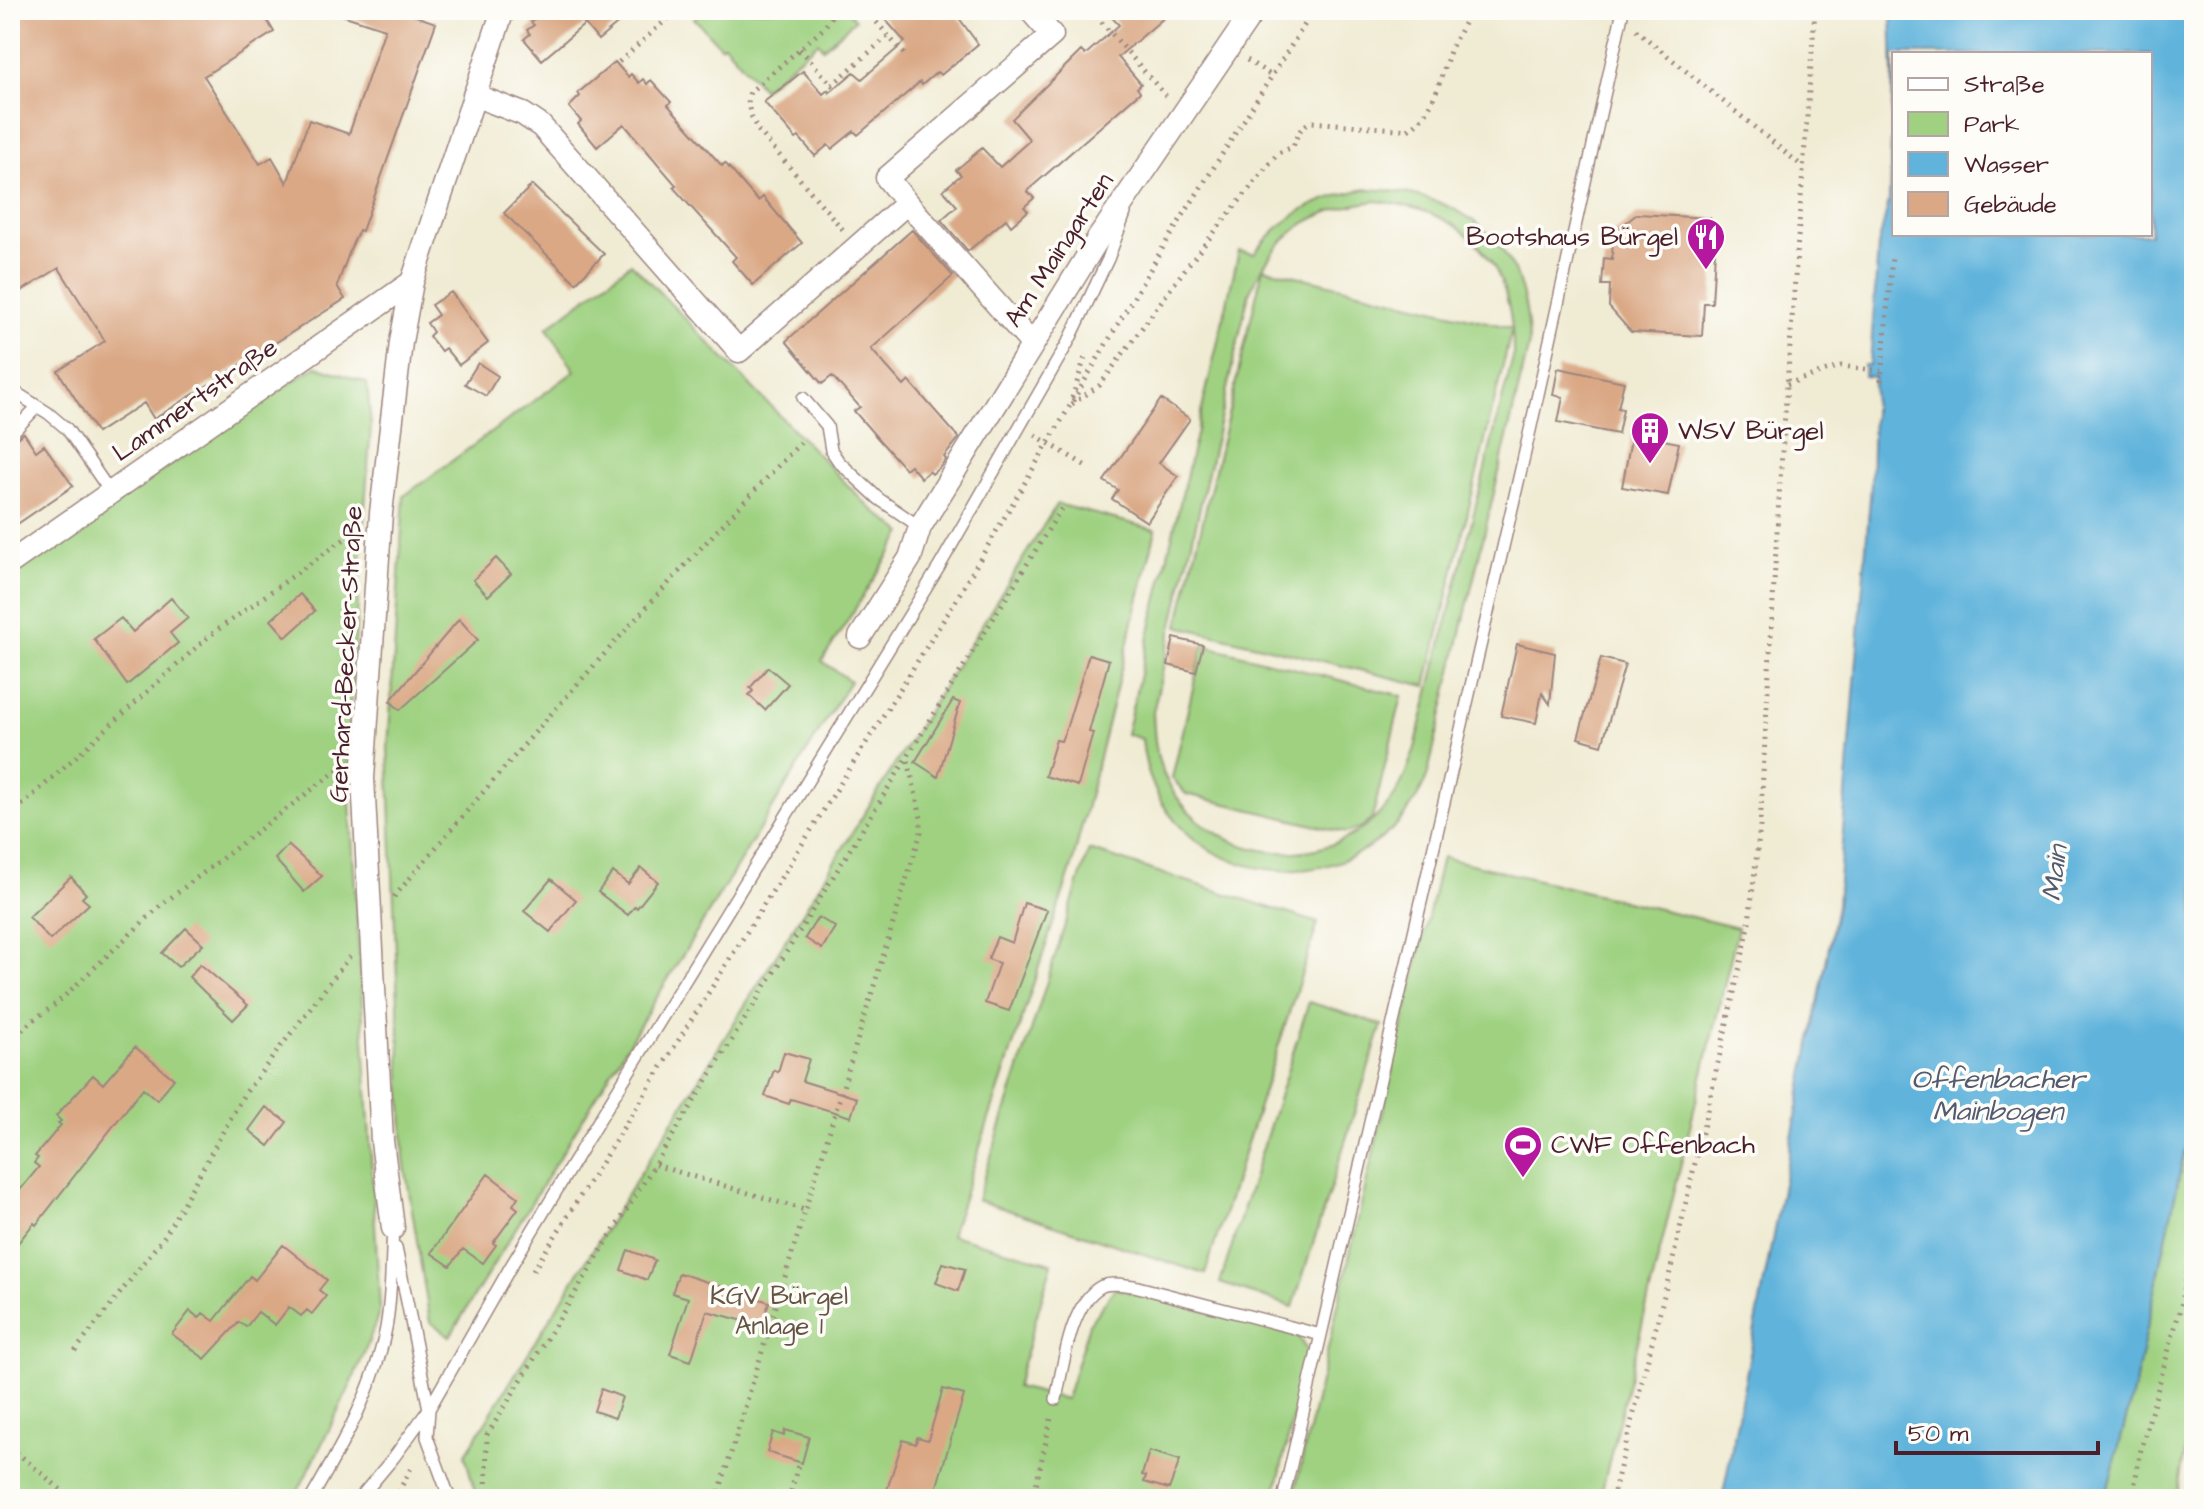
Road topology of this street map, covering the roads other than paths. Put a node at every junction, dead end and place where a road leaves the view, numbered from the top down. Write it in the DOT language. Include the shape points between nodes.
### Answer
graph roads {
  1 [pos="503,10"];
  2 [pos="1030,10"];
  3 [pos="1254,10"];
  4 [pos="1621,13"];
  5 [pos="474,95"];
  6 [pos="1138,178"];
  7 [pos="907,203"];
  8 [pos="412,282"];
  9 [pos="1032,344"];
  10 [pos="10,389"];
  11 [pos="803,398"];
  12 [pos="37,407"];
  13 [pos="10,435"];
  14 [pos="111,493"];
  15 [pos="920,527"];
  16 [pos="10,563"];
  17 [pos="860,637"];
  18 [pos="393,1228"];
  19 [pos="1321,1335"];
  20 [pos="1056,1399"];
  21 [pos="429,1409"];
  22 [pos="311,1499"];
  23 [pos="359,1499"];
  24 [pos="450,1499"];
  25 [pos="1283,1499"];
  1 -- 5 [label="street, Gerhard-Becker-Straße"];
  2 -- 7 [label="street" via="1052,35 887,178"];
  3 -- 6 [label="street, Am Maingarten"];
  4 -- 19 [label="lane"];
  5 -- 7 [label="street" via="541,126 739,351"];
  5 -- 8 [label="street, Gerhard-Becker-Straße"];
  6 -- 9 [label="street, Am Maingarten"];
  6 -- 21 [label="lane" via="1108,259 1053,372"];
  7 -- 9 [label="street"];
  8 -- 14 [label="street, Lammertstraße"];
  8 -- 18 [label="street, Gerhard-Becker-Straße" via="381,513 363,751 382,1141"];
  9 -- 15 [label="street, Am Maingarten"];
  10 -- 12 [label="lane"];
  11 -- 15 [label="lane" via="827,426 839,462"];
  12 -- 13 [label="lane"];
  12 -- 14 [label="lane" via="67,429"];
  14 -- 16 [label="street, Lammertstraße"];
  15 -- 17 [label="street, Am Maingarten" via="910,558"];
  18 -- 21 [label="lane, Gerhard-Becker-Straße"];
  18 -- 22 [label="lane" via="390,1299 376,1364 357,1416"];
  19 -- 20 [label="lane" via="1134,1286 1102,1286 1076,1319"];
  19 -- 25 [label="lane"];
  21 -- 23 [label="lane"];
  21 -- 24 [label="lane" via="427,1437"];
}
